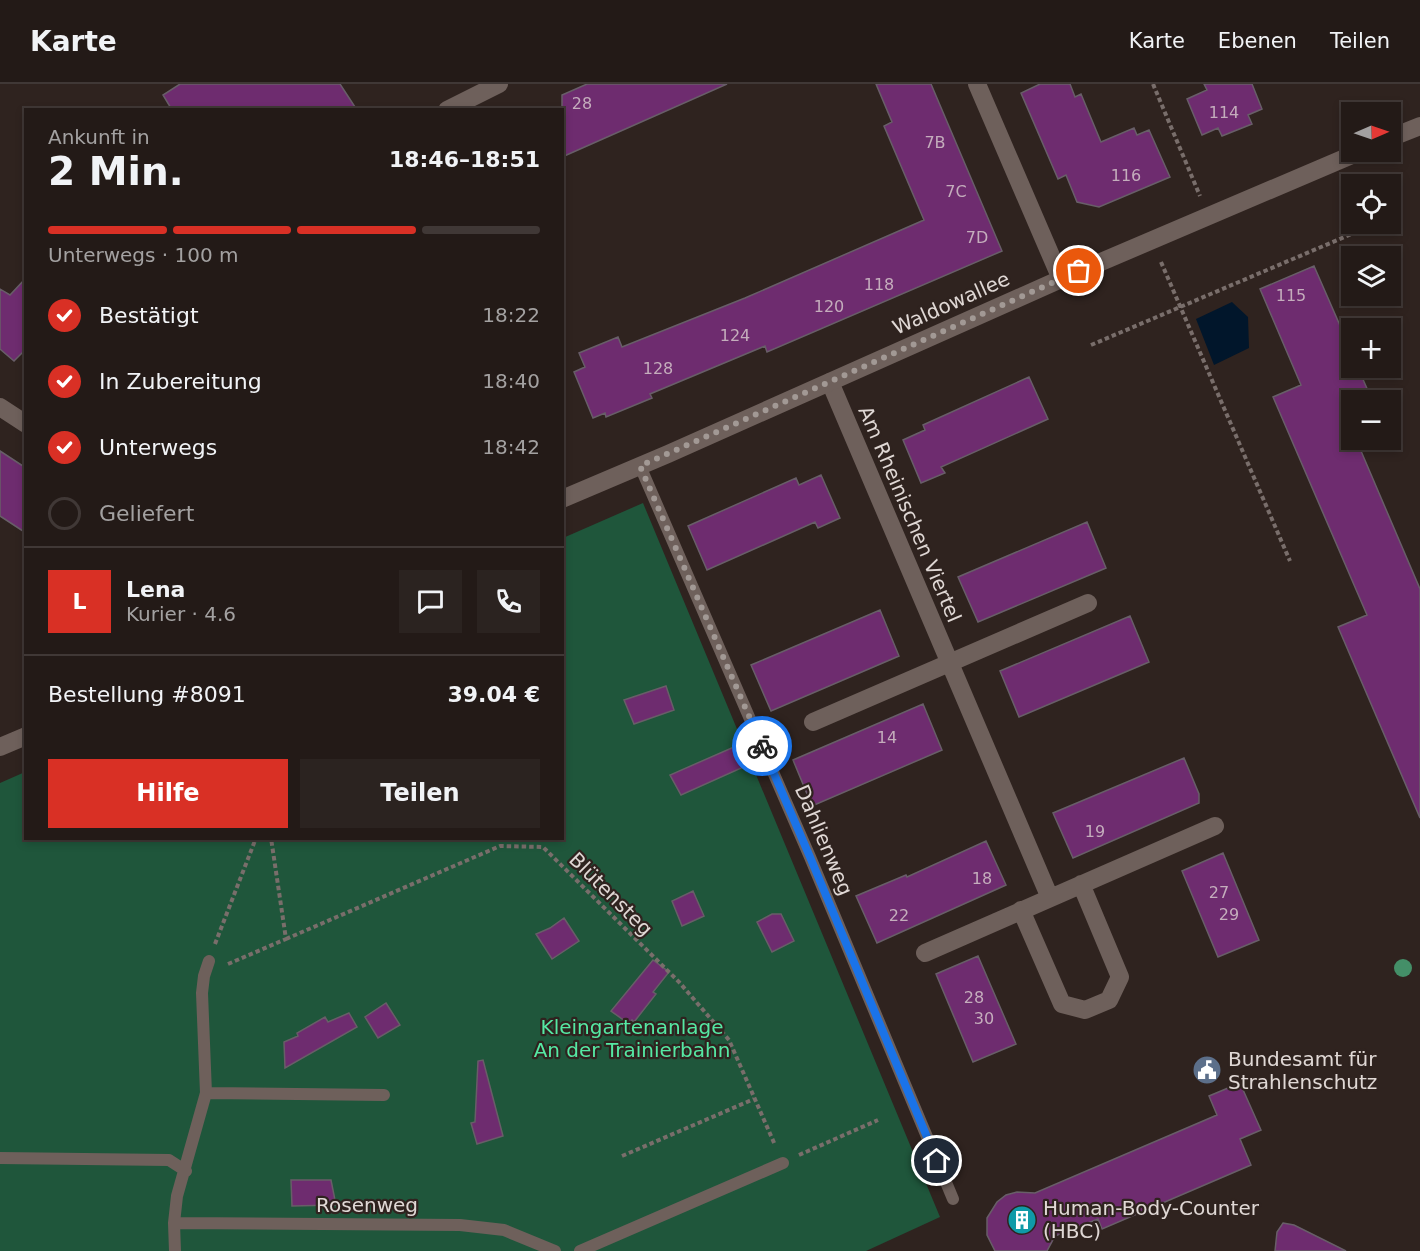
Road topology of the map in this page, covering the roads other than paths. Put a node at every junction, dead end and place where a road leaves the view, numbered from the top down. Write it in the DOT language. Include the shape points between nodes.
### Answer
graph roads {
  1 [pos="499,84"];
  2 [pos="977,84"];
  3 [pos="451,108"];
  4 [pos="1420,126"];
  5 [pos="1401,134"];
  6 [pos="1341,160"];
  7 [pos="1061,279"];
  8 [pos="830,382"];
  9 [pos="0,407"];
  10 [pos="24,423"];
  11 [pos="640,466"];
  12 [pos="564,498"];
  13 [pos="1088,603"];
  14 [pos="949,663"];
  15 [pos="813,722"];
  16 [pos="24,737"];
  17 [pos="0,747"];
  18 [pos="1215,826"];
  19 [pos="1081,884"];
  20 [pos="1050,898"];
  21 [pos="1021,910"];
  22 [pos="925,953"];
  23 [pos="208,961"];
  24 [pos="206,1093"];
  25 [pos="384,1095"];
  26 [pos="0,1158"];
  27 [pos="783,1163"];
  28 [pos="186,1171"];
  29 [pos="953,1198"];
  30 [pos="174,1223"];
  31 [pos="175,1251"];
  32 [pos="555,1251"];
  33 [pos="580,1251"];
  1 -- 3 [label="street"];
  2 -- 7 [label="street"];
  4 -- 5 [label="street"];
  6 -- 7 [label="street, Waldowallee"];
  7 -- 8 [label="street, Waldowallee"];
  8 -- 11 [label="street, Waldowallee"];
  8 -- 14 [label="street, Am Rheinischen Viertel"];
  9 -- 10 [label="street"];
  11 -- 12 [label="street, Waldowallee"];
  11 -- 29 [label="lane, Dahlienweg"];
  13 -- 14 [label="street"];
  14 -- 15 [label="street"];
  14 -- 20 [label="street, Am Rheinischen Viertel"];
  16 -- 17 [label="street"];
  18 -- 19 [label="street"];
  19 -- 20 [label="street"];
  19 -- 21 [label="street" via="1120,977 1109,1000 1093,1007 1085,1010 1062,1004"];
  20 -- 21 [label="street"];
  21 -- 22 [label="street"];
  23 -- 24 [label="lane" via="202,993"];
  24 -- 25 [label="lane"];
  24 -- 28 [label="lane"];
  26 -- 28 [label="lane" via="169,1160"];
  27 -- 33 [label="lane"];
  28 -- 30 [label="lane" via="177,1196"];
  30 -- 31 [label="lane"];
  30 -- 32 [label="lane, Rosenweg" via="460,1225 504,1230"];
}
